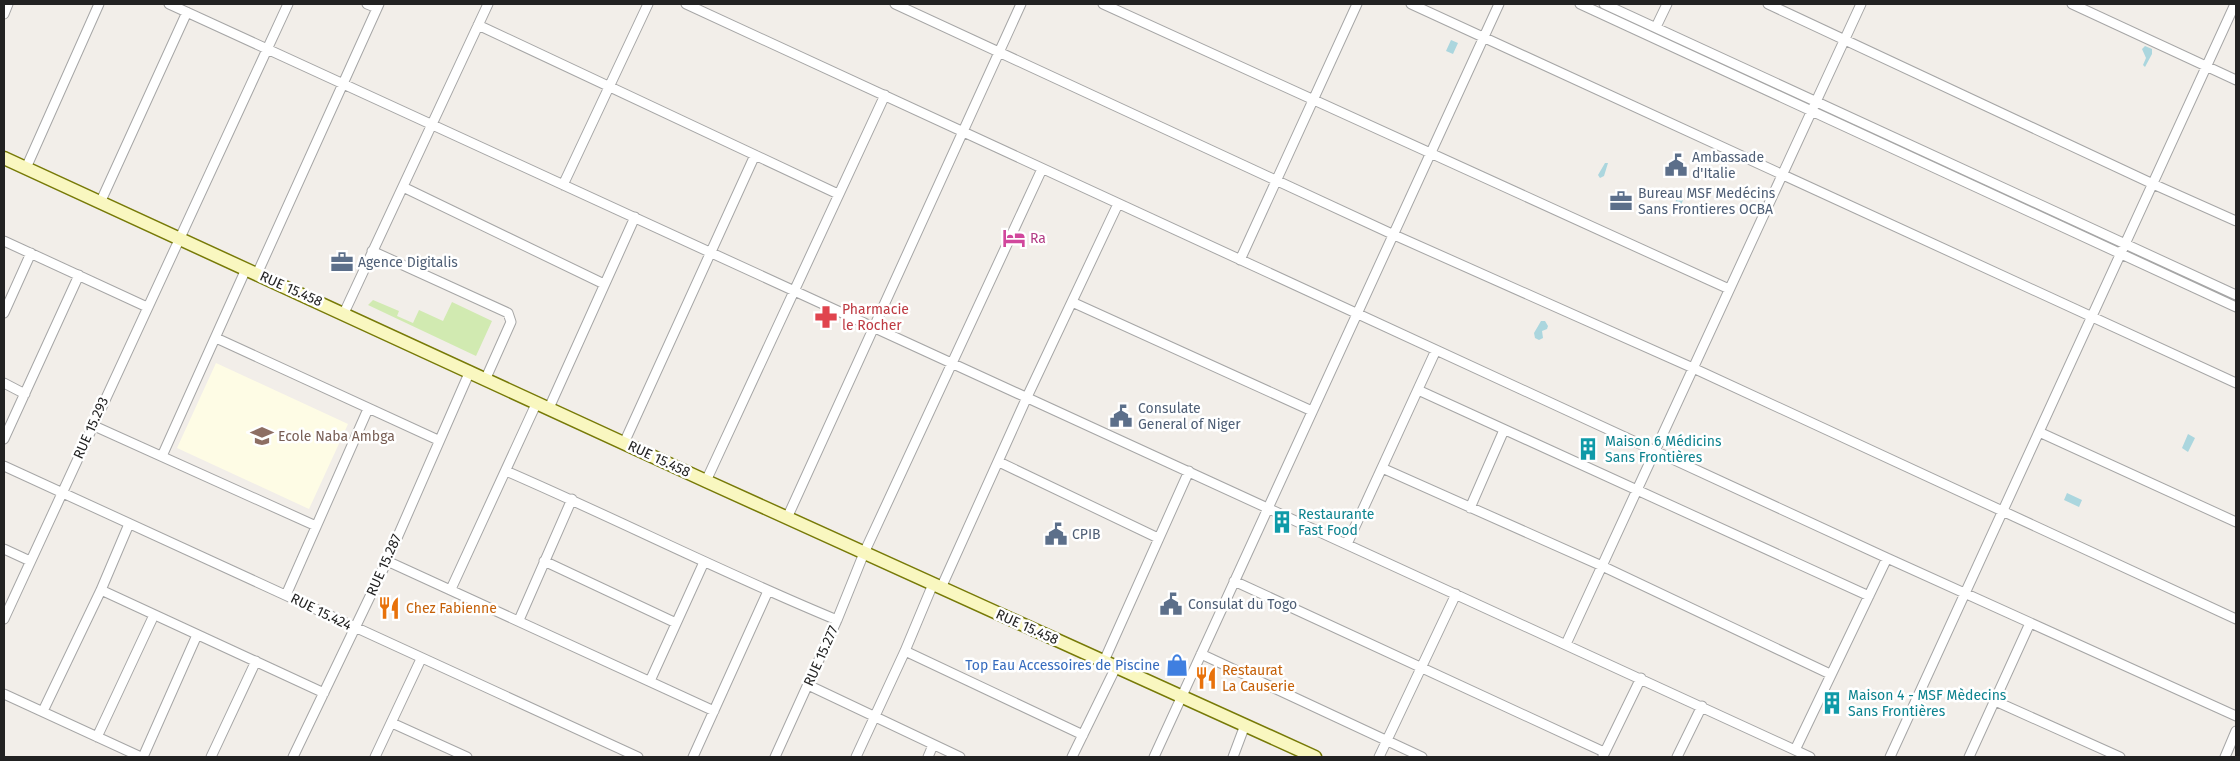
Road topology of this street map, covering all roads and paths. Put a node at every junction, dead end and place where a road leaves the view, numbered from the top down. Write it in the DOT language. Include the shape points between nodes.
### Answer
graph roads {
  1 [pos="99,4"];
  2 [pos="169,4"];
  3 [pos="288,4"];
  4 [pos="367,4"];
  5 [pos="488,4"];
  6 [pos="648,4"];
  7 [pos="686,4"];
  8 [pos="895,4"];
  9 [pos="1021,4"];
  10 [pos="1103,4"];
  11 [pos="1357,4"];
  12 [pos="1411,4"];
  13 [pos="1499,4"];
  14 [pos="1580,4"];
  15 [pos="1604,4"];
  16 [pos="1667,4"];
  17 [pos="1768,4"];
  18 [pos="1860,4"];
  19 [pos="2072,4"];
  20 [pos="2235,4"];
  21 [pos="378,6"];
  22 [pos="187,12"];
  23 [pos="478,25"];
  24 [pos="1656,27"];
  25 [pos="1483,38"];
  26 [pos="1845,38"];
  27 [pos="268,48"];
  28 [pos="1000,52"];
  29 [pos="2206,66"];
  30 [pos="2236,80"];
  31 [pos="344,84"];
  32 [pos="610,88"];
  33 [pos="885,95"];
  34 [pos="1314,100"];
  35 [pos="1816,100"];
  36 [pos="1811,109"];
  37 [pos="431,124"];
  38 [pos="962,132"];
  39 [pos="1431,152"];
  40 [pos="755,155"];
  41 [pos="4,158"];
  42 [pos="26,168"];
  43 [pos="1042,169"];
  44 [pos="1782,174"];
  45 [pos="1277,181"];
  46 [pos="2153,184"];
  47 [pos="563,186"];
  48 [pos="403,187"];
  49 [pos="838,194"];
  50 [pos="100,202"];
  51 [pos="1118,204"];
  52 [pos="635,217"];
  53 [pos="2236,221"];
  54 [pos="1392,234"];
  55 [pos="178,238"];
  56 [pos="4,240"];
  57 [pos="2122,249"];
  58 [pos="372,251"];
  59 [pos="711,252"];
  60 [pos="31,253"];
  61 [pos="1240,260"];
  62 [pos="252,272"];
  63 [pos="79,275"];
  64 [pos="604,284"];
  65 [pos="1729,289"];
  66 [pos="796,291"];
  67 [pos="2236,295"];
  68 [pos="1072,302"];
  69 [pos="147,307"];
  70 [pos="2236,307"];
  71 [pos="1356,312"];
  72 [pos="4,313"];
  73 [pos="344,313"];
  74 [pos="2092,316"];
  75 [pos="873,326"];
  76 [pos="216,338"];
  77 [pos="1436,350"];
  78 [pos="952,363"];
  79 [pos="1692,368"];
  80 [pos="470,371"];
  81 [pos="486,378"];
  82 [pos="4,383"];
  83 [pos="2236,383"];
  84 [pos="1418,390"];
  85 [pos="25,394"];
  86 [pos="1027,397"];
  87 [pos="537,402"];
  88 [pos="549,408"];
  89 [pos="368,409"];
  90 [pos="1312,411"];
  91 [pos="92,425"];
  92 [pos="1504,430"];
  93 [pos="2039,432"];
  94 [pos="4,439"];
  95 [pos="438,440"];
  96 [pos="624,443"];
  97 [pos="1654,451"];
  98 [pos="162,456"];
  99 [pos="999,462"];
  100 [pos="4,466"];
  101 [pos="1382,468"];
  102 [pos="506,471"];
  103 [pos="1189,471"];
  104 [pos="706,481"];
  105 [pos="1637,491"];
  106 [pos="62,493"];
  107 [pos="572,499"];
  108 [pos="1269,508"];
  109 [pos="1470,508"];
  110 [pos="2003,511"];
  111 [pos="787,518"];
  112 [pos="2236,522"];
  113 [pos="129,524"];
  114 [pos="316,526"];
  115 [pos="1158,538"];
  116 [pos="1347,544"];
  117 [pos="4,548"];
  118 [pos="864,553"];
  119 [pos="1887,558"];
  120 [pos="30,561"];
  121 [pos="387,561"];
  122 [pos="544,561"];
  123 [pos="704,562"];
  124 [pos="1602,566"];
  125 [pos="1234,581"];
  126 [pos="937,586"];
  127 [pos="451,589"];
  128 [pos="101,590"];
  129 [pos="768,591"];
  130 [pos="1965,593"];
  131 [pos="1456,594"];
  132 [pos="286,595"];
  133 [pos="1869,596"];
  134 [pos="154,615"];
  135 [pos="4,619"];
  136 [pos="2236,619"];
  137 [pos="520,620"];
  138 [pos="837,620"];
  139 [pos="676,623"];
  140 [pos="2030,623"];
  141 [pos="355,628"];
  142 [pos="197,634"];
  143 [pos="1566,644"];
  144 [pos="905,651"];
  145 [pos="1201,654"];
  146 [pos="421,659"];
  147 [pos="256,661"];
  148 [pos="1104,661"];
  149 [pos="1116,667"];
  150 [pos="1422,670"];
  151 [pos="1830,674"];
  152 [pos="1641,678"];
  153 [pos="650,681"];
  154 [pos="808,685"];
  155 [pos="324,693"];
  156 [pos="4,694"];
  157 [pos="1182,696"];
  158 [pos="1995,701"];
  159 [pos="1702,706"];
  160 [pos="43,711"];
  161 [pos="714,711"];
  162 [pos="2236,716"];
  163 [pos="875,718"];
  164 [pos="392,723"];
  165 [pos="1245,725"];
  166 [pos="2236,731"];
  167 [pos="1083,735"];
  168 [pos="98,737"];
  169 [pos="1388,742"];
  170 [pos="933,745"];
  171 [pos="1795,750"];
  172 [pos="448,753"];
  173 [pos="1603,755"];
  174 [pos="142,757"];
  175 [pos="211,757"];
  176 [pos="293,757"];
  177 [pos="375,757"];
  178 [pos="467,757"];
  179 [pos="638,757"];
  180 [pos="693,757"];
  181 [pos="775,757"];
  182 [pos="856,757"];
  183 [pos="928,757"];
  184 [pos="960,757"];
  185 [pos="1072,757"];
  186 [pos="1154,757"];
  187 [pos="1232,757"];
  188 [pos="1315,757"];
  189 [pos="1379,757"];
  190 [pos="1422,757"];
  191 [pos="1677,757"];
  192 [pos="1810,757"];
  193 [pos="1890,757"];
  194 [pos="1969,757"];
  195 [pos="2120,757"];
  196 [pos="2225,757"];
  1 -- 42 [label="street"];
  2 -- 22 [label="street"];
  3 -- 27 [label="street, RUE 15.293"];
  4 -- 21 [label="street"];
  5 -- 23 [label="street"];
  6 -- 32 [label="street"];
  7 -- 33 [label="street"];
  8 -- 28 [label="street"];
  9 -- 28 [label="street"];
  10 -- 34 [label="street"];
  11 -- 34 [label="street"];
  12 -- 25 [label="street"];
  13 -- 25 [label="street"];
  14 -- 36 [label="street"];
  15 -- 24 [label="street"];
  16 -- 24 [label="street"];
  17 -- 26 [label="street"];
  18 -- 26 [label="street"];
  19 -- 29 [label="street"];
  20 -- 29 [label="street"];
  21 -- 31 [label="street"];
  22 -- 27 [label="street"];
  22 -- 50 [label="street"];
  23 -- 32 [label="street"];
  23 -- 37 [label="street"];
  24 -- 35 [label="street"];
  25 -- 39 [label="street"];
  25 -- 44 [label="street"];
  26 -- 35 [label="street"];
  26 -- 46 [label="street"];
  27 -- 31 [label="street"];
  27 -- 55 [label="street, RUE 15.293"];
  28 -- 38 [label="street"];
  28 -- 45 [label="street"];
  29 -- 30 [label="street"];
  29 -- 46 [label="street"];
  31 -- 37 [label="street"];
  31 -- 62 [label="street"];
  32 -- 40 [label="street"];
  32 -- 47 [label="street"];
  33 -- 38 [label="street"];
  33 -- 49 [label="street"];
  34 -- 39 [label="street"];
  34 -- 45 [label="street"];
  35 -- 36 [label="street"];
  35 -- 57 [label="street"];
  36 -- 44 [label="street"];
  36 -- 57 [label="street"];
  37 -- 47 [label="street"];
  37 -- 48 [label="street"];
  38 -- 43 [label="street"];
  38 -- 75 [label="street"];
  39 -- 54 [label="street"];
  39 -- 65 [label="street"];
  40 -- 49 [label="street"];
  40 -- 59 [label="street"];
  41 -- 42 [label="main road, RUE 15.458"];
  42 -- 50 [label="main road, RUE 15.458"];
  43 -- 51 [label="street"];
  43 -- 78 [label="street, RUE 15.277"];
  44 -- 65 [label="street"];
  44 -- 74 [label="street"];
  45 -- 54 [label="street"];
  45 -- 61 [label="street"];
  46 -- 53 [label="street"];
  46 -- 57 [label="street"];
  47 -- 52 [label="street"];
  48 -- 58 [label="street"];
  48 -- 64 [label="street"];
  49 -- 66 [label="street"];
  50 -- 55 [label="main road, RUE 15.458"];
  51 -- 61 [label="street"];
  51 -- 68 [label="street"];
  52 -- 59 [label="street"];
  52 -- 64 [label="street"];
  54 -- 71 [label="street"];
  54 -- 79 [label="street"];
  55 -- 62 [label="main road, RUE 15.458"];
  55 -- 69 [label="street, RUE 15.293"];
  56 -- 60 [label="street"];
  57 -- 67 [label="street"];
  57 -- 70 [label="street"];
  57 -- 74 [label="street"];
  58 -- 73 [label="street"];
  58 -- 81 [label="street" via="508,313 511,322"];
  59 -- 66 [label="street"];
  59 -- 96 [label="street"];
  60 -- 63 [label="street"];
  60 -- 72 [label="street"];
  61 -- 71 [label="street"];
  62 -- 73 [label="main road, RUE 15.458"];
  62 -- 76 [label="street"];
  63 -- 69 [label="street"];
  63 -- 85 [label="street"];
  64 -- 88 [label="street"];
  65 -- 79 [label="street"];
  66 -- 75 [label="street"];
  66 -- 104 [label="street"];
  68 -- 86 [label="street"];
  68 -- 90 [label="street"];
  69 -- 91 [label="street, RUE 15.293"];
  71 -- 77 [label="street"];
  71 -- 90 [label="street"];
  73 -- 80 [label="main road, RUE 15.458"];
  74 -- 83 [label="street"];
  74 -- 93 [label="street"];
  75 -- 78 [label="street"];
  75 -- 111 [label="street"];
  76 -- 89 [label="street"];
  76 -- 98 [label="street"];
  77 -- 84 [label="street"];
  77 -- 97 [label="street"];
  78 -- 86 [label="street"];
  78 -- 118 [label="street, RUE 15.277"];
  79 -- 97 [label="street"];
  79 -- 110 [label="street"];
  80 -- 81 [label="main road, RUE 15.458"];
  80 -- 95 [label="street, RUE 15.287"];
  81 -- 87 [label="main road, RUE 15.458"];
  82 -- 85 [label="street"];
  84 -- 92 [label="street"];
  84 -- 101 [label="street"];
  85 -- 94 [label="street"];
  86 -- 99 [label="street"];
  86 -- 103 [label="street"];
  87 -- 88 [label="main road, RUE 15.458"];
  87 -- 102 [label="street"];
  88 -- 96 [label="main road, RUE 15.458"];
  89 -- 95 [label="street"];
  89 -- 114 [label="street"];
  90 -- 108 [label="street"];
  91 -- 98 [label="street"];
  91 -- 106 [label="street, RUE 15.293"];
  92 -- 105 [label="street"];
  92 -- 109 [label="street"];
  93 -- 110 [label="street"];
  93 -- 112 [label="street"];
  95 -- 121 [label="street, RUE 15.287"];
  96 -- 104 [label="main road, RUE 15.458"];
  97 -- 105 [label="street"];
  97 -- 119 [label="street"];
  98 -- 114 [label="street"];
  99 -- 115 [label="street"];
  99 -- 126 [label="street"];
  100 -- 106 [label="street, RUE 15.424"];
  101 -- 109 [label="street"];
  101 -- 116 [label="street"];
  102 -- 107 [label="street"];
  102 -- 127 [label="street"];
  103 -- 108 [label="street"];
  103 -- 115 [label="street"];
  104 -- 111 [label="main road, RUE 15.458"];
  105 -- 124 [label="street"];
  105 -- 133 [label="street"];
  106 -- 113 [label="street, RUE 15.424"];
  106 -- 120 [label="street, RUE 15.293"];
  107 -- 122 [label="street"];
  107 -- 123 [label="street"];
  108 -- 116 [label="street"];
  108 -- 125 [label="street"];
  109 -- 124 [label="street"];
  110 -- 130 [label="street"];
  110 -- 136 [label="street"];
  111 -- 118 [label="main road, RUE 15.458"];
  113 -- 128 [label="street"];
  113 -- 132 [label="street, RUE 15.424"];
  114 -- 132 [label="street"];
  115 -- 148 [label="street"];
  116 -- 131 [label="street"];
  117 -- 120 [label="street"];
  118 -- 126 [label="main road, RUE 15.458"];
  118 -- 138 [label="street, RUE 15.277"];
  119 -- 130 [label="street"];
  119 -- 133 [label="street"];
  120 -- 135 [label="street, RUE 15.293"];
  121 -- 127 [label="street"];
  121 -- 141 [label="street, RUE 15.287"];
  122 -- 137 [label="street"];
  122 -- 139 [label="street"];
  123 -- 129 [label="street"];
  123 -- 139 [label="street"];
  124 -- 143 [label="street"];
  124 -- 151 [label="street"];
  125 -- 145 [label="street"];
  125 -- 150 [label="street"];
  126 -- 144 [label="street"];
  126 -- 148 [label="main road, RUE 15.458"];
  127 -- 137 [label="street"];
  128 -- 134 [label="street"];
  128 -- 160 [label="street"];
  129 -- 138 [label="street"];
  129 -- 161 [label="street"];
  130 -- 140 [label="street"];
  130 -- 193 [label="street"];
  131 -- 143 [label="street"];
  131 -- 150 [label="street"];
  132 -- 141 [label="street, RUE 15.424"];
  133 -- 151 [label="street"];
  134 -- 142 [label="street"];
  134 -- 168 [label="street"];
  137 -- 153 [label="street"];
  138 -- 154 [label="street, RUE 15.277"];
  139 -- 153 [label="street"];
  140 -- 158 [label="street"];
  140 -- 162 [label="street"];
  141 -- 146 [label="street, RUE 15.424"];
  141 -- 155 [label="street, RUE 15.287"];
  142 -- 147 [label="street"];
  142 -- 174 [label="street"];
  143 -- 152 [label="street"];
  144 -- 163 [label="street"];
  144 -- 167 [label="street"];
  145 -- 157 [label="street"];
  145 -- 169 [label="street"];
  146 -- 164 [label="street"];
  146 -- 179 [label="street, RUE 15.424"];
  147 -- 155 [label="street"];
  147 -- 175 [label="street"];
  148 -- 149 [label="main road, RUE 15.458"];
  149 -- 157 [label="main road, RUE 15.458"];
  149 -- 167 [label="street"];
  150 -- 169 [label="street"];
  150 -- 173 [label="street"];
  151 -- 171 [label="street"];
  152 -- 159 [label="street"];
  152 -- 173 [label="street"];
  153 -- 161 [label="street"];
  154 -- 163 [label="street"];
  154 -- 181 [label="street, RUE 15.277"];
  155 -- 176 [label="street, RUE 15.287"];
  156 -- 160 [label="street"];
  157 -- 165 [label="main road, RUE 15.458"];
  157 -- 186 [label="street"];
  158 -- 194 [label="street"];
  158 -- 195 [label="street"];
  159 -- 171 [label="street"];
  159 -- 191 [label="street"];
  160 -- 168 [label="street"];
  161 -- 180 [label="street"];
  163 -- 170 [label="street"];
  163 -- 182 [label="street"];
  164 -- 172 [label="street"];
  164 -- 177 [label="street"];
  165 -- 187 [label="street"];
  165 -- 188 [label="main road, RUE 15.458"];
  166 -- 196 [label="street"];
  167 -- 185 [label="street"];
  168 -- 174 [label="street"];
  169 -- 189 [label="street"];
  169 -- 190 [label="street"];
  170 -- 183 [label="street"];
  170 -- 184 [label="street"];
  171 -- 192 [label="street"];
  172 -- 178 [label="street"];
}
